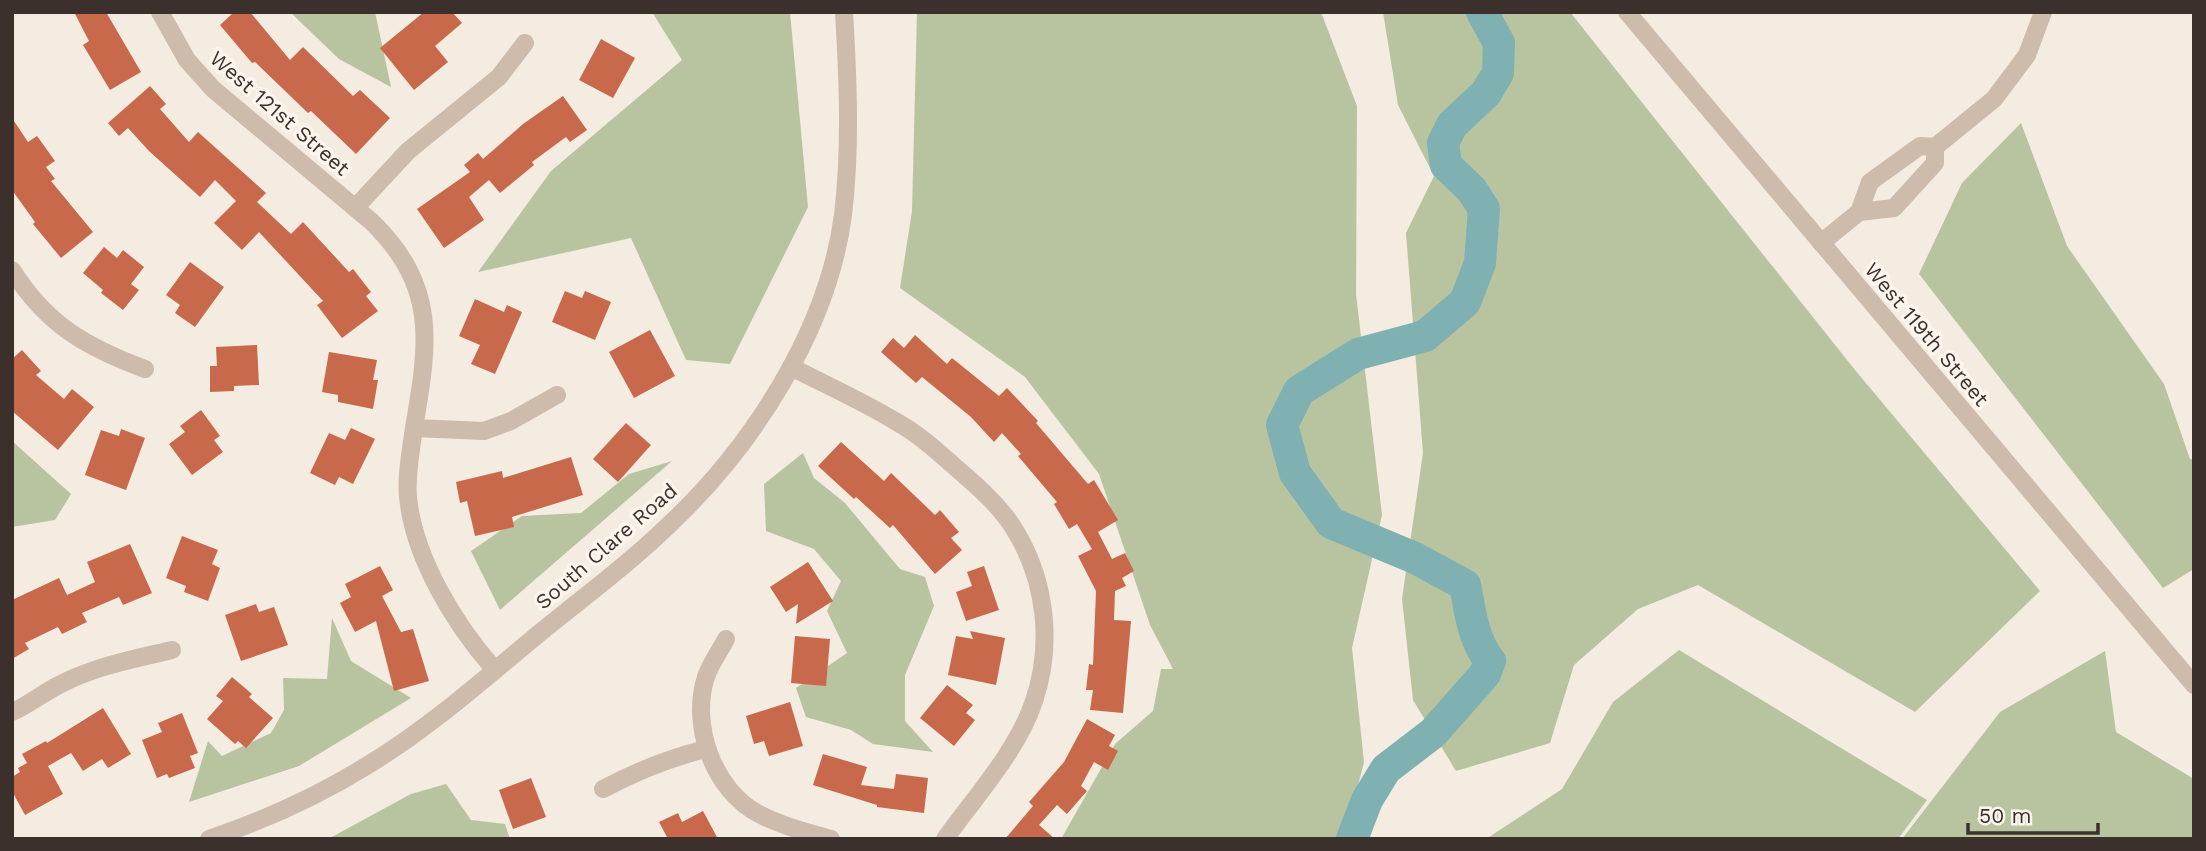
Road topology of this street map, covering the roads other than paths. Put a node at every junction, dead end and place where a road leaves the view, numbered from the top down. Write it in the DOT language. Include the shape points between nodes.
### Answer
graph roads {
  1 [pos="160,12"];
  2 [pos="844,12"];
  3 [pos="1626,12"];
  4 [pos="2043,12"];
  5 [pos="524,43"];
  6 [pos="1935,147"];
  7 [pos="355,208"];
  8 [pos="1859,212"];
  9 [pos="1821,243"];
  10 [pos="12,270"];
  11 [pos="791,367"];
  12 [pos="145,369"];
  13 [pos="557,395"];
  14 [pos="414,428"];
  15 [pos="726,639"];
  16 [pos="172,650"];
  17 [pos="495,670"];
  18 [pos="2194,685"];
  19 [pos="12,712"];
  20 [pos="706,749"];
  21 [pos="603,789"];
  22 [pos="209,839"];
  23 [pos="831,839"];
  24 [pos="945,839"];
  1 -- 7 [label="street, West 121st Street" via="187,60 213,89"];
  2 -- 11 [label="street, South Clare Road" via="849,118 842,217 824,289"];
  3 -- 9 [label="street, West 119th Street"];
  4 -- 6 [label="street" via="2027,55 1994,99"];
  5 -- 7 [label="street, West 121st Street" via="499,77 408,151"];
  6 -- 8 [label="street" via="1920,146 1870,182"];
  6 -- 8 [label="street" via="1935,163 1894,208"];
  7 -- 14 [label="street, West 121st Street" via="387,237 417,286 425,321 426,360"];
  8 -- 9 [label="street"];
  9 -- 18 [label="street, West 119th Street"];
  10 -- 12 [label="street" via="45,313 75,337"];
  11 -- 17 [label="street, South Clare Road" via="701,493 643,548"];
  11 -- 24 [label="street" via="898,422 934,448 995,504 1031,561 1046,632 1034,700 1012,746"];
  13 -- 14 [label="street" via="484,431"];
  14 -- 17 [label="street, West 121st Street" via="408,495 413,527 428,571 477,650"];
  15 -- 20 [label="street" via="706,676 701,700"];
  16 -- 19 [label="street" via="87,672"];
  17 -- 22 [label="street, South Clare Road" via="369,765 251,825"];
  20 -- 21 [label="street" via="673,757"];
  20 -- 23 [label="street" via="718,773 756,813"];
}
